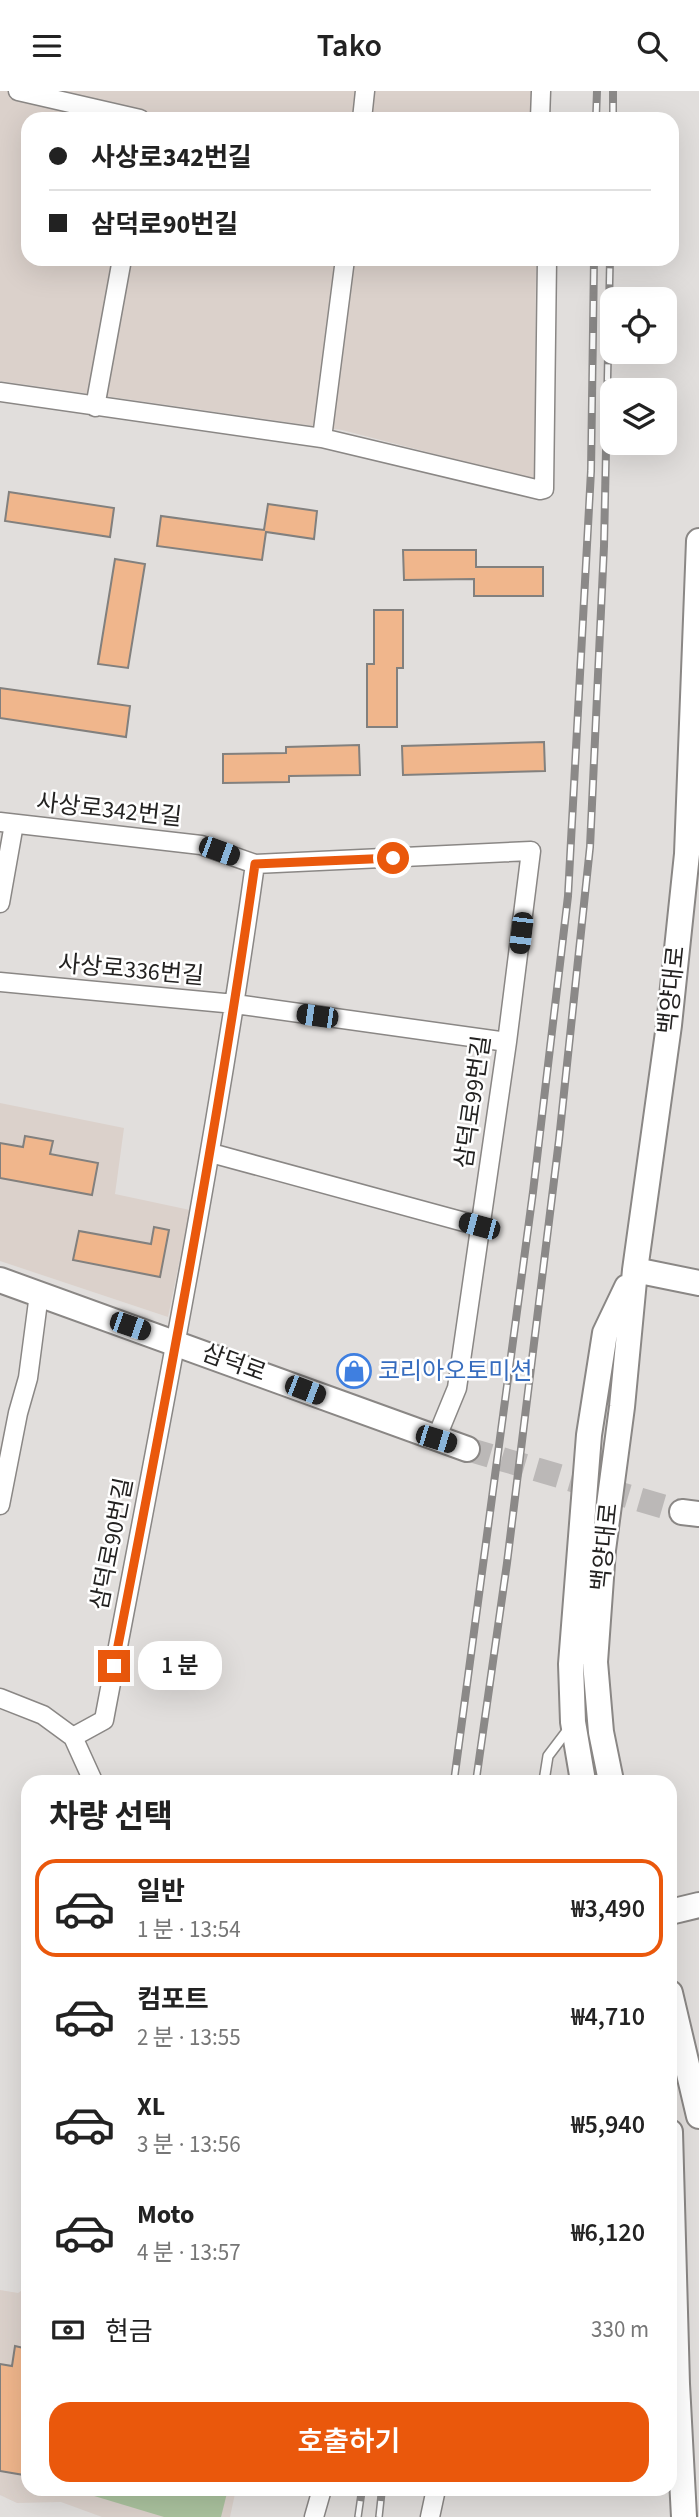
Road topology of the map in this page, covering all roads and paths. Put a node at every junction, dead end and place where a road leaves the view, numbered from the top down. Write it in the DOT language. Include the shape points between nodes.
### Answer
graph roads {
  1 [pos="18,91"];
  2 [pos="365,91"];
  3 [pos="541,91"];
  4 [pos="110,112"];
  5 [pos="363,112"];
  6 [pos="540,112"];
  7 [pos="121,266"];
  8 [pos="344,266"];
  9 [pos="547,266"];
  10 [pos="0,393"];
  11 [pos="94,407"];
  12 [pos="322,438"];
  13 [pos="699,541"];
  14 [pos="697,686"];
  15 [pos="7,823"];
  16 [pos="693,840"];
  17 [pos="531,851"];
  18 [pos="255,864"];
  19 [pos="0,903"];
  20 [pos="0,982"];
  21 [pos="236,1004"];
  22 [pos="507,1042"];
  23 [pos="211,1153"];
  24 [pos="479,1226"];
  25 [pos="635,1270"];
  26 [pos="0,1280"];
  27 [pos="699,1283"];
  28 [pos="39,1294"];
  29 [pos="176,1342"];
  30 [pos="9,1411"];
  31 [pos="436,1439"];
  32 [pos="467,1449"];
  33 [pos="0,1505"];
  34 [pos="0,1698"];
  35 [pos="573,1722"];
  36 [pos="73,1737"];
  37 [pos="90,1775"];
  38 [pos="545,1775"];
  39 [pos="582,1775"];
  40 [pos="610,1775"];
  41 [pos="699,1905"];
  42 [pos="677,1910"];
  43 [pos="677,2023"];
  44 [pos="699,2116"];
  45 [pos="677,2462"];
  46 [pos="321,2496"];
  47 [pos="434,2496"];
  48 [pos="689,2511"];
  49 [pos="314,2517"];
  50 [pos="430,2517"];
  1 -- 4 [label="street"];
  2 -- 5 [label="street"];
  3 -- 6 [label="street"];
  7 -- 11 [label="street"];
  8 -- 12 [label="street"];
  9 -- 12 [label="street" via="544,489"];
  10 -- 11 [label="street"];
  11 -- 12 [label="street"];
  13 -- 14 [label="main road, 백양대로"];
  14 -- 16 [label="main road, 백양대로"];
  15 -- 18 [label="street, 사상로342번길" via="201,845"];
  15 -- 19 [label="street, 사상로342번길"];
  16 -- 25 [label="main road, 백양대로"];
  17 -- 18 [label="street, 사상로342번길"];
  17 -- 22 [label="street, 삼덕로99번길"];
  18 -- 21 [label="street"];
  20 -- 21 [label="street, 사상로336번길"];
  21 -- 22 [label="street, 사상로336번길"];
  21 -- 23 [label="street"];
  22 -- 24 [label="street, 삼덕로99번길"];
  23 -- 24 [label="street"];
  23 -- 29 [label="street"];
  24 -- 31 [label="street, 삼덕로99번길" via="457,1388"];
  25 -- 27 [label="main road"];
  25 -- 35 [label="main road, 백양대로" via="605,1333 589,1435 571,1664"];
  25 -- 40 [label="main road, 백양대로" via="603,1550 596,1662 601,1732"];
  26 -- 28 [label="main road, 삼덕로"];
  28 -- 29 [label="main road, 삼덕로"];
  28 -- 30 [label="street" via="28,1378"];
  29 -- 31 [label="main road, 삼덕로"];
  29 -- 36 [label="street, 삼덕로90번길" via="104,1720"];
  30 -- 33 [label="street"];
  31 -- 32 [label="main road, 삼덕로"];
  34 -- 36 [label="street" via="43,1715"];
  35 -- 38 [label="lane" via="548,1756"];
  35 -- 39 [label="main road, 백양대로"];
  36 -- 37 [label="street"];
  41 -- 42 [label="main road"];
  43 -- 44 [label="main road"];
  45 -- 48 [label="main road"];
  46 -- 49 [label="street"];
  47 -- 50 [label="street"];
}
